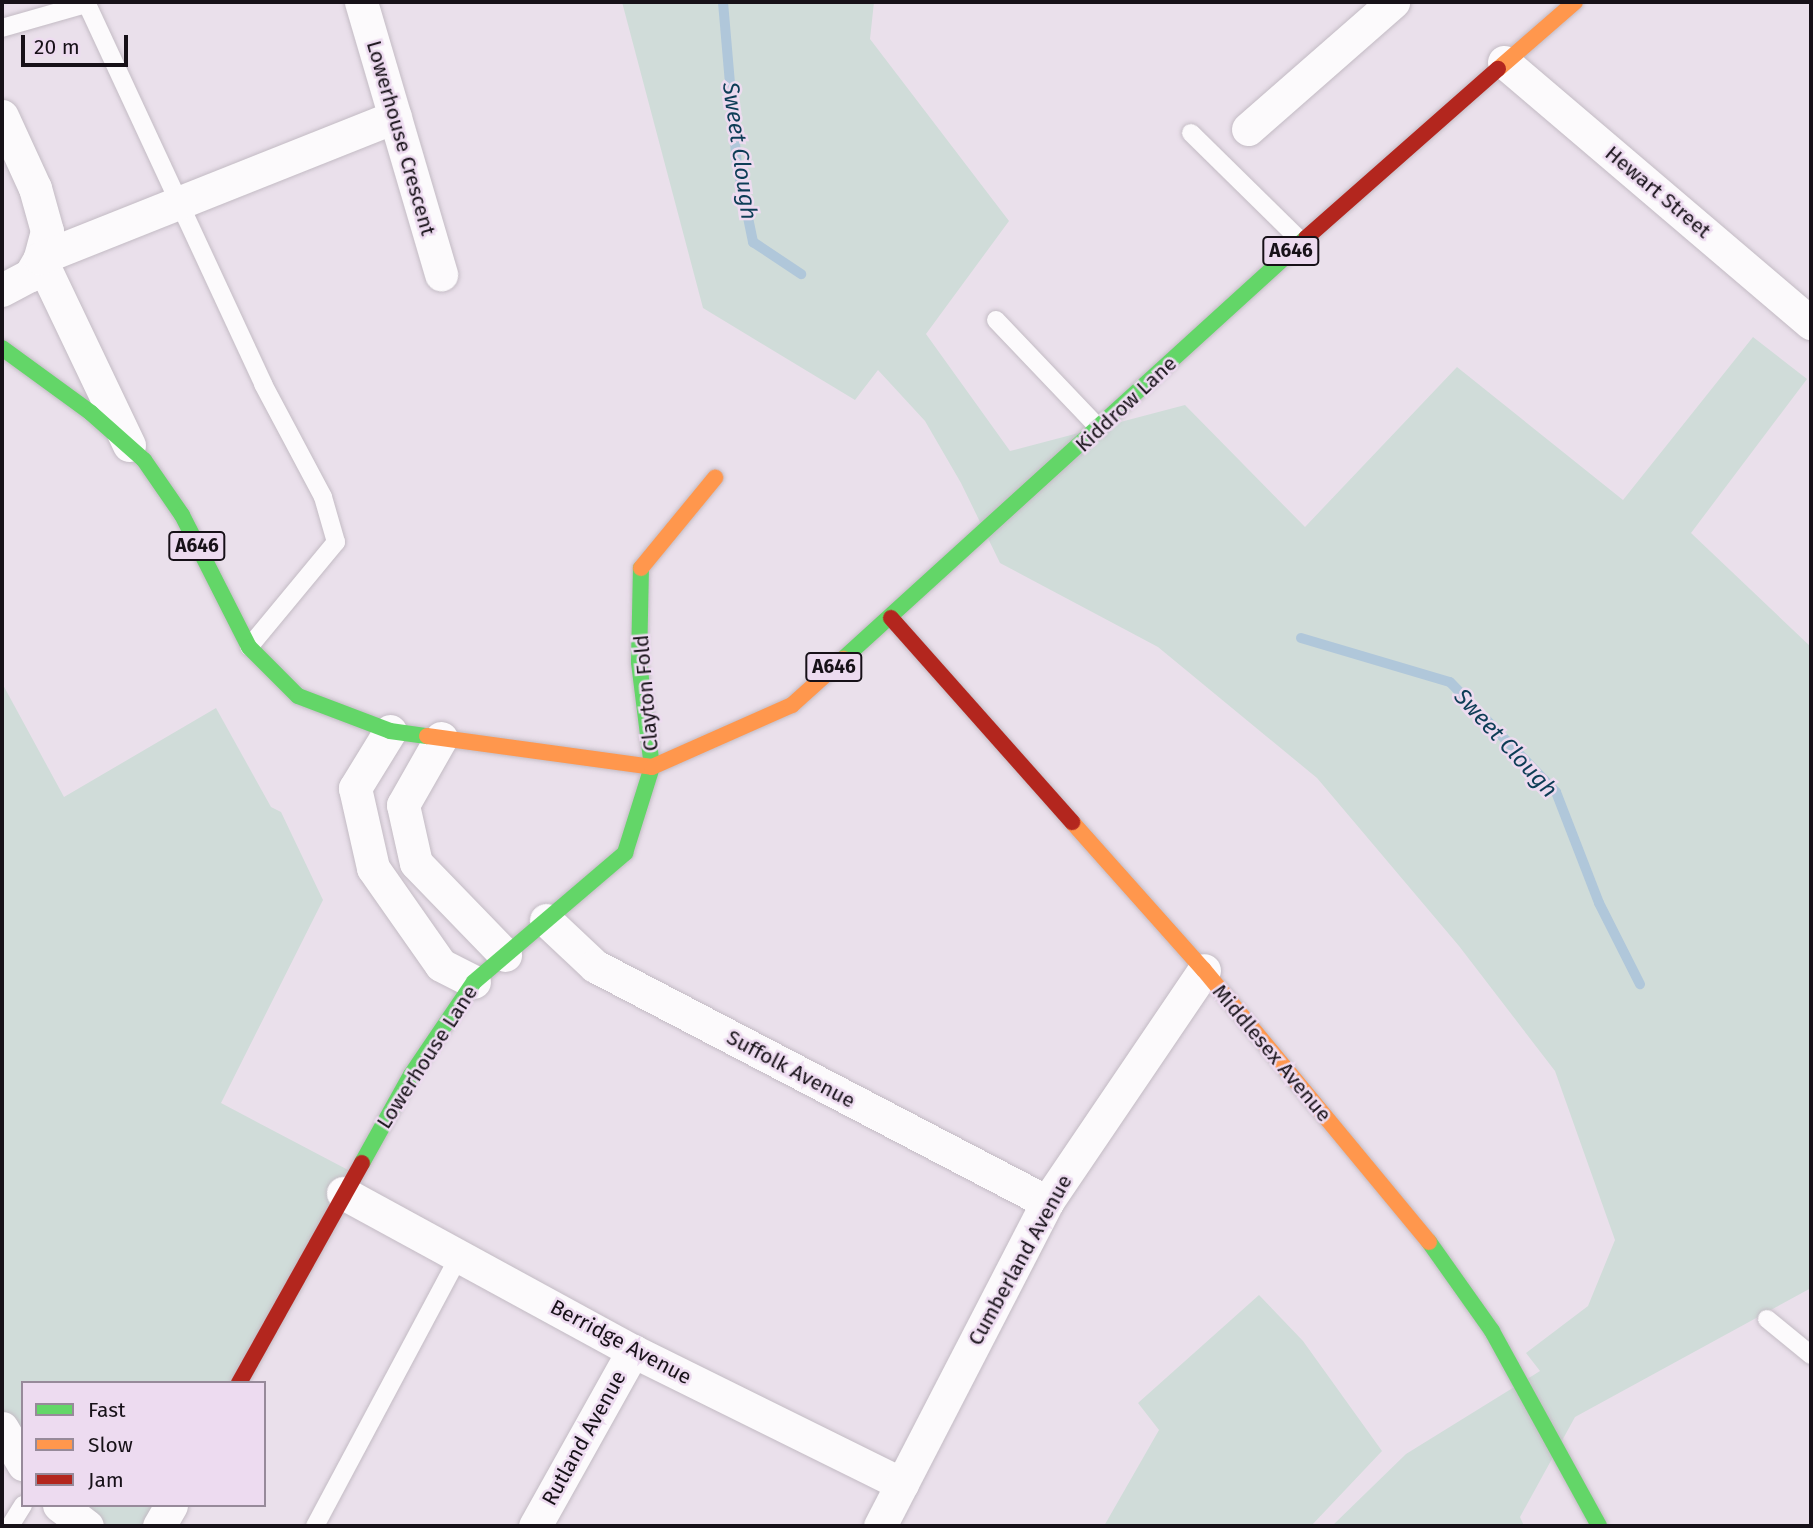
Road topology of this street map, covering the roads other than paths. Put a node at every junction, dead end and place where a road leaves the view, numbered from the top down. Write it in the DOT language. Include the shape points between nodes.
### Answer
graph roads {
  1 [pos="361,2"];
  2 [pos="1393,2"];
  3 [pos="1575,2"];
  4 [pos="86,3"];
  5 [pos="2,28"];
  6 [pos="1504,62"];
  7 [pos="2,116"];
  8 [pos="395,117"];
  9 [pos="1248,130"];
  10 [pos="1191,133"];
  11 [pos="179,203"];
  12 [pos="1302,242"];
  13 [pos="40,258"];
  14 [pos="441,274"];
  15 [pos="2,290"];
  16 [pos="1810,319"];
  17 [pos="996,320"];
  18 [pos="2,348"];
  19 [pos="1099,428"];
  20 [pos="131,449"];
  21 [pos="715,478"];
  22 [pos="891,618"];
  23 [pos="249,647"];
  24 [pos="390,731"];
  25 [pos="441,738"];
  26 [pos="652,768"];
  27 [pos="546,920"];
  28 [pos="505,955"];
  29 [pos="1204,970"];
  30 [pos="474,982"];
  31 [pos="343,1193"];
  32 [pos="1047,1202"];
  33 [pos="459,1256"];
  34 [pos="1767,1319"];
  35 [pos="633,1351"];
  36 [pos="1811,1355"];
  37 [pos="240,1381"];
  38 [pos="2,1428"];
  39 [pos="21,1461"];
  40 [pos="902,1484"];
  41 [pos="22,1507"];
  42 [pos="62,1507"];
  43 [pos="170,1507"];
  44 [pos="10,1526"];
  45 [pos="87,1526"];
  46 [pos="159,1526"];
  47 [pos="315,1526"];
  48 [pos="535,1526"];
  49 [pos="880,1526"];
  50 [pos="1599,1526"];
  1 -- 8 [label="street, Lowerhouse Crescent"];
  2 -- 9 [label="street"];
  3 -- 6 [label="street, Kiddrow Lane / A646"];
  4 -- 5 [label="lane"];
  4 -- 11 [label="lane"];
  6 -- 12 [label="street, Kiddrow Lane / A646"];
  6 -- 16 [label="street, Hewart Street"];
  7 -- 13 [label="street" via="35,188 47,232"];
  8 -- 11 [label="street"];
  8 -- 14 [label="street, Lowerhouse Crescent"];
  10 -- 12 [label="lane"];
  11 -- 13 [label="street"];
  11 -- 23 [label="lane" via="263,384 323,497 337,542"];
  12 -- 19 [label="street, Kiddrow Lane / A646"];
  13 -- 15 [label="street" via="30,275"];
  13 -- 20 [label="street"];
  17 -- 19 [label="lane"];
  18 -- 20 [label="street, A646" via="91,413"];
  19 -- 22 [label="street, Kiddrow Lane / A646"];
  20 -- 23 [label="street, A646" via="144,460 182,515"];
  21 -- 26 [label="street, Clayton Fold" via="641,568 639,662"];
  22 -- 26 [label="street, Kiddrow Lane / A646" via="792,705"];
  22 -- 29 [label="street, Middlesex Avenue"];
  23 -- 24 [label="street, A646" via="298,696"];
  24 -- 25 [label="street, A646"];
  24 -- 30 [label="street" via="355,788 373,868 441,965"];
  25 -- 26 [label="street, A646"];
  25 -- 28 [label="street" via="403,805 416,863"];
  26 -- 27 [label="street, Lowerhouse Lane" via="625,853"];
  27 -- 28 [label="street, Lowerhouse Lane"];
  27 -- 32 [label="street, Suffolk Avenue" via="594,966"];
  28 -- 30 [label="street, Lowerhouse Lane"];
  29 -- 32 [label="street, Cumberland Avenue"];
  29 -- 50 [label="street, Middlesex Avenue" via="1448,1266 1492,1331"];
  30 -- 31 [label="street, Lowerhouse Lane" via="411,1075"];
  31 -- 33 [label="street, Berridge Avenue"];
  31 -- 37 [label="street, Lowerhouse Lane"];
  32 -- 40 [label="street, Cumberland Avenue"];
  33 -- 35 [label="street, Berridge Avenue"];
  33 -- 47 [label="lane"];
  34 -- 36 [label="lane"];
  35 -- 40 [label="street, Berridge Avenue"];
  35 -- 48 [label="street, Rutland Avenue"];
  38 -- 39 [label="street"];
  40 -- 49 [label="street, Cumberland Avenue"];
  41 -- 44 [label="lane"];
  42 -- 45 [label="street"];
  43 -- 46 [label="street"];
}
